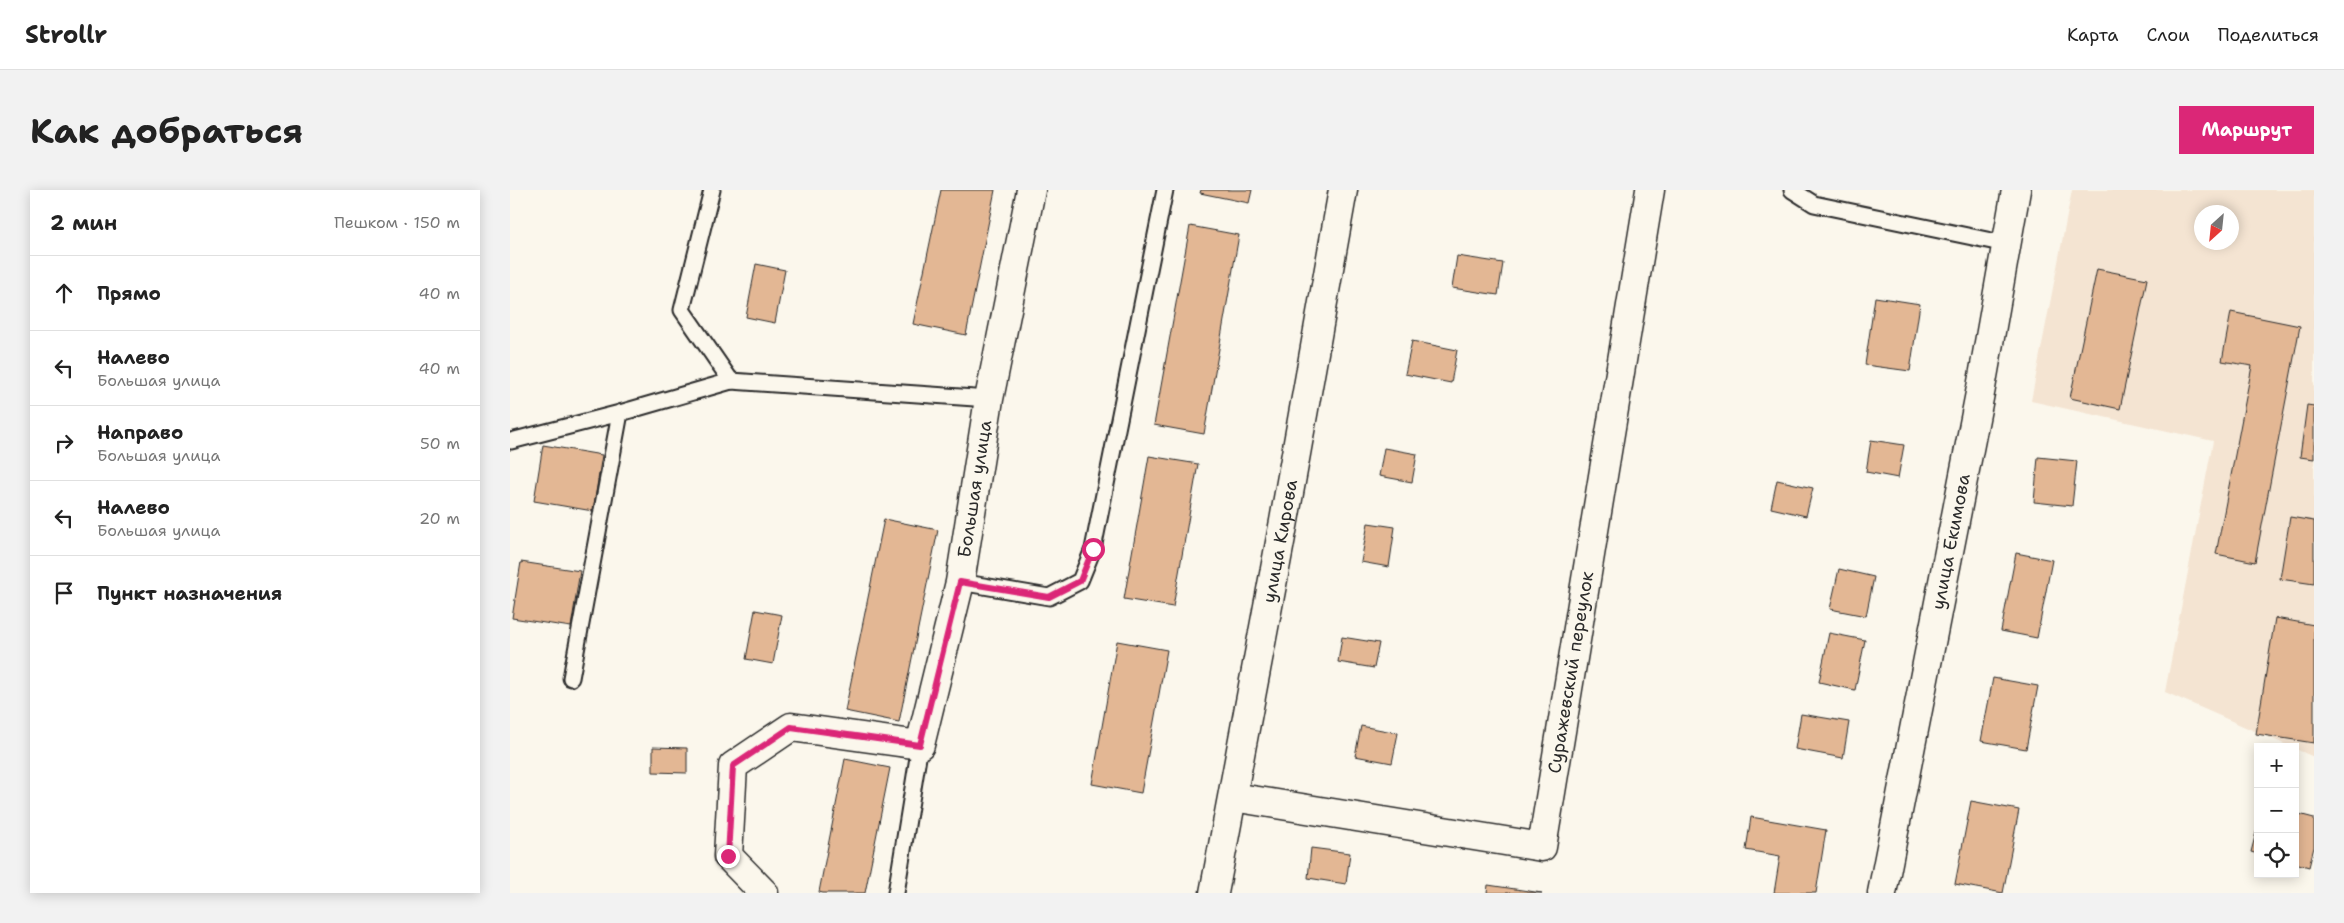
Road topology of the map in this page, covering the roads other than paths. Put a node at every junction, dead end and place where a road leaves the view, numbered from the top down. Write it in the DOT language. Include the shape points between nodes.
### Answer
graph roads {
  1 [pos="712,190"];
  2 [pos="1031,190"];
  3 [pos="1165,190"];
  4 [pos="1343,190"];
  5 [pos="1650,190"];
  6 [pos="1792,190"];
  7 [pos="2016,190"];
  8 [pos="2006,244"];
  9 [pos="731,381"];
  10 [pos="989,399"];
  11 [pos="620,413"];
  12 [pos="511,441"];
  13 [pos="960,582"];
  14 [pos="571,678"];
  15 [pos="920,745"];
  16 [pos="1233,797"];
  17 [pos="764,893"];
  18 [pos="896,893"];
  19 [pos="1214,893"];
  20 [pos="1882,893"];
  1 -- 9 [label="lane" via="682,310"];
  2 -- 10 [label="street, Большая улица"];
  3 -- 13 [label="lane" via="1093,549 1080,581 1049,597"];
  4 -- 16 [label="street, улица Кирова"];
  5 -- 16 [label="street, Суражевский переулок" via="1542,846"];
  6 -- 8 [label="lane" via="1814,204"];
  7 -- 8 [label="street, улица Екимова"];
  8 -- 20 [label="street, улица Екимова"];
  9 -- 10 [label="lane"];
  9 -- 11 [label="lane"];
  10 -- 13 [label="street, Большая улица"];
  11 -- 12 [label="lane"];
  11 -- 14 [label="lane"];
  13 -- 15 [label="street, Большая улица"];
  15 -- 17 [label="street" via="791,727 733,766 728,856"];
  15 -- 18 [label="lane"];
  16 -- 19 [label="street, улица Кирова"];
}
